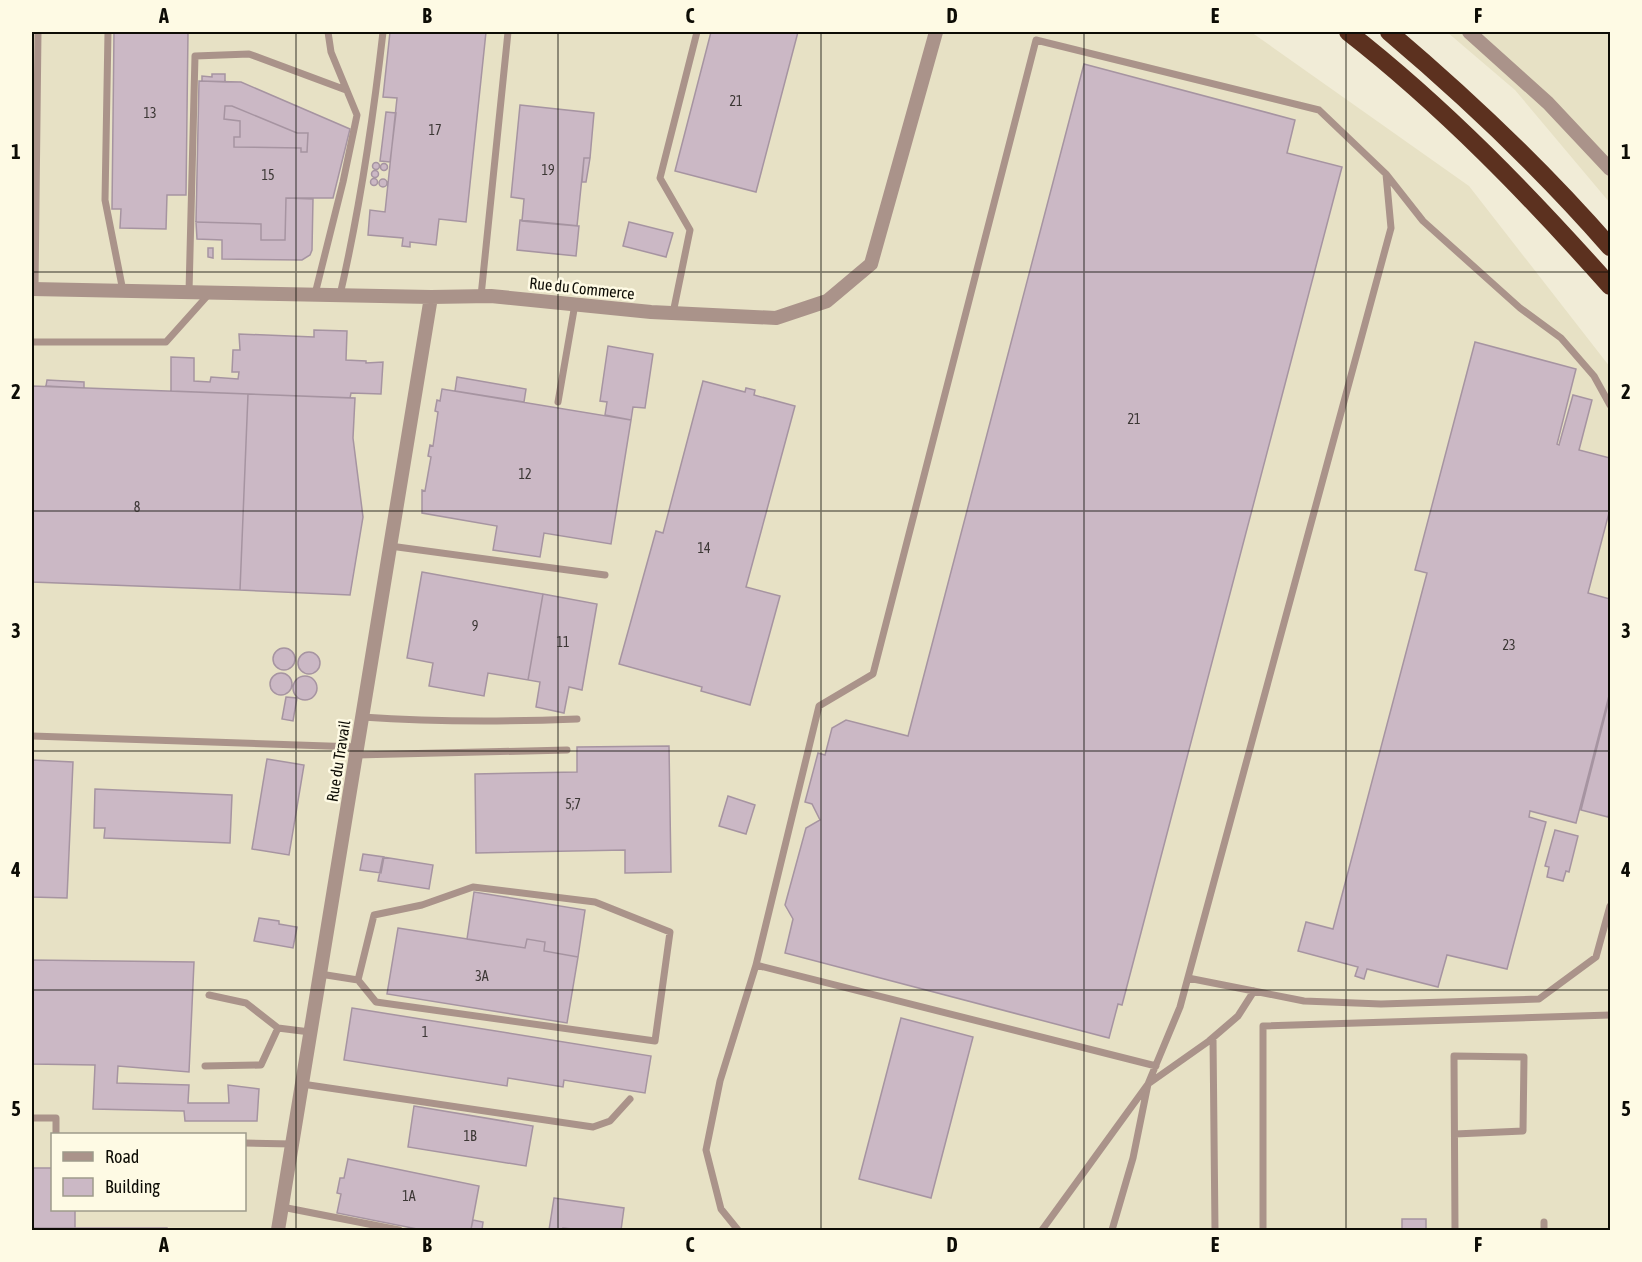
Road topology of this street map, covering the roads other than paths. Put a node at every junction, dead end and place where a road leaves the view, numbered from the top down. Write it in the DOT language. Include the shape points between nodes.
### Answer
graph roads {
  1 [pos="38,32"];
  2 [pos="108,32"];
  3 [pos="328,32"];
  4 [pos="383,32"];
  5 [pos="508,32"];
  6 [pos="698,32"];
  7 [pos="936,32"];
  8 [pos="1348,32"];
  9 [pos="1389,32"];
  10 [pos="1469,32"];
  11 [pos="346,90"];
  12 [pos="1611,169"];
  13 [pos="1386,174"];
  14 [pos="1611,247"];
  15 [pos="1611,286"];
  16 [pos="33,289"];
  17 [pos="123,291"];
  18 [pos="189,292"];
  19 [pos="210,292"];
  20 [pos="315,294"];
  21 [pos="340,295"];
  22 [pos="480,296"];
  23 [pos="431,297"];
  24 [pos="575,304"];
  25 [pos="673,313"];
  26 [pos="32,342"];
  27 [pos="558,402"];
  28 [pos="1611,405"];
  29 [pos="390,546"];
  30 [pos="605,575"];
  31 [pos="362,717"];
  32 [pos="578,719"];
  33 [pos="32,736"];
  34 [pos="567,750"];
  35 [pos="356,751"];
  36 [pos="1611,906"];
  37 [pos="756,965"];
  38 [pos="320,974"];
  39 [pos="1188,978"];
  40 [pos="358,980"];
  41 [pos="1254,991"];
  42 [pos="209,995"];
  43 [pos="1611,1015"];
  44 [pos="278,1028"];
  45 [pos="310,1032"];
  46 [pos="1213,1038"];
  47 [pos="205,1065"];
  48 [pos="1155,1065"];
  49 [pos="302,1084"];
  50 [pos="1148,1084"];
  51 [pos="630,1099"];
  52 [pos="32,1118"];
  53 [pos="56,1133"];
  54 [pos="1455,1134"];
  55 [pos="246,1143"];
  56 [pos="292,1144"];
  57 [pos="282,1207"];
  58 [pos="1544,1222"];
  59 [pos="278,1230"];
  60 [pos="399,1230"];
  61 [pos="738,1230"];
  62 [pos="1042,1230"];
  63 [pos="1112,1230"];
  64 [pos="1215,1230"];
  65 [pos="1263,1230"];
  66 [pos="1455,1230"];
  67 [pos="1544,1230"];
  1 -- 16 [label="lane"];
  2 -- 17 [label="lane" via="105,200"];
  3 -- 11 [label="lane" via="331,52"];
  4 -- 21 [label="lane" via="354,231"];
  5 -- 22 [label="lane"];
  6 -- 25 [label="lane" via="660,178 690,230"];
  7 -- 25 [label="street, Rue du Commerce" via="871,264 827,301 776,318"];
  8 -- 15 [label="highway" via="1441,112 1543,210"];
  9 -- 14 [label="highway" via="1466,98 1562,192"];
  10 -- 12 [label="street" via="1540,96"];
  11 -- 18 [label="lane" via="249,54 195,57"];
  11 -- 20 [label="lane" via="357,116"];
  13 -- 28 [label="lane" via="1423,221 1520,308 1561,338 1594,376"];
  13 -- 37 [label="lane" via="1319,110 1035,40 873,674 819,706"];
  13 -- 39 [label="lane" via="1391,228"];
  16 -- 17 [label="street, Rue du Commerce"];
  17 -- 18 [label="street, Rue du Commerce"];
  18 -- 19 [label="street, Rue du Commerce"];
  19 -- 20 [label="street, Rue du Commerce"];
  19 -- 26 [label="lane" via="166,342"];
  20 -- 21 [label="street, Rue du Commerce"];
  21 -- 23 [label="street, Rue du Commerce"];
  22 -- 23 [label="street, Rue du Commerce"];
  22 -- 24 [label="street, Rue du Commerce"];
  23 -- 29 [label="street, Rue du Travail"];
  24 -- 25 [label="street, Rue du Commerce"];
  24 -- 27 [label="lane"];
  29 -- 30 [label="lane"];
  29 -- 31 [label="street, Rue du Travail"];
  31 -- 32 [label="lane" via="428,722"];
  31 -- 35 [label="street, Rue du Travail"];
  33 -- 35 [label="lane"];
  34 -- 35 [label="lane"];
  35 -- 38 [label="street, Rue du Travail"];
  36 -- 41 [label="lane" via="1596,957 1539,999 1381,1004 1304,1001"];
  37 -- 48 [label="lane"];
  37 -- 61 [label="lane" via="720,1081 706,1150 721,1209"];
  38 -- 40 [label="lane"];
  38 -- 45 [label="street, Rue du Travail"];
  39 -- 41 [label="lane"];
  39 -- 48 [label="lane"];
  40 -- 40 [label="lane" via="374,915 423,905 473,887 595,902 670,932 655,1041 376,1002"];
  41 -- 46 [label="lane" via="1238,1016"];
  42 -- 44 [label="lane" via="246,1002"];
  43 -- 65 [label="lane" via="1263,1026"];
  44 -- 45 [label="lane"];
  44 -- 47 [label="lane" via="261,1065"];
  45 -- 49 [label="street, Rue du Travail"];
  46 -- 50 [label="lane"];
  46 -- 64 [label="lane"];
  48 -- 50 [label="lane"];
  49 -- 51 [label="lane" via="593,1127 610,1121"];
  49 -- 56 [label="street, Rue du Travail"];
  50 -- 62 [label="lane"];
  50 -- 63 [label="lane" via="1133,1158"];
  52 -- 53 [label="lane" via="56,1118"];
  54 -- 54 [label="lane" via="1523,1131 1524,1057 1454,1056"];
  54 -- 66 [label="lane"];
  55 -- 56 [label="lane"];
  56 -- 57 [label="street, Rue du Travail"];
  57 -- 59 [label="street, Rue du Travail"];
  57 -- 60 [label="lane"];
  58 -- 67 [label="lane"];
}
